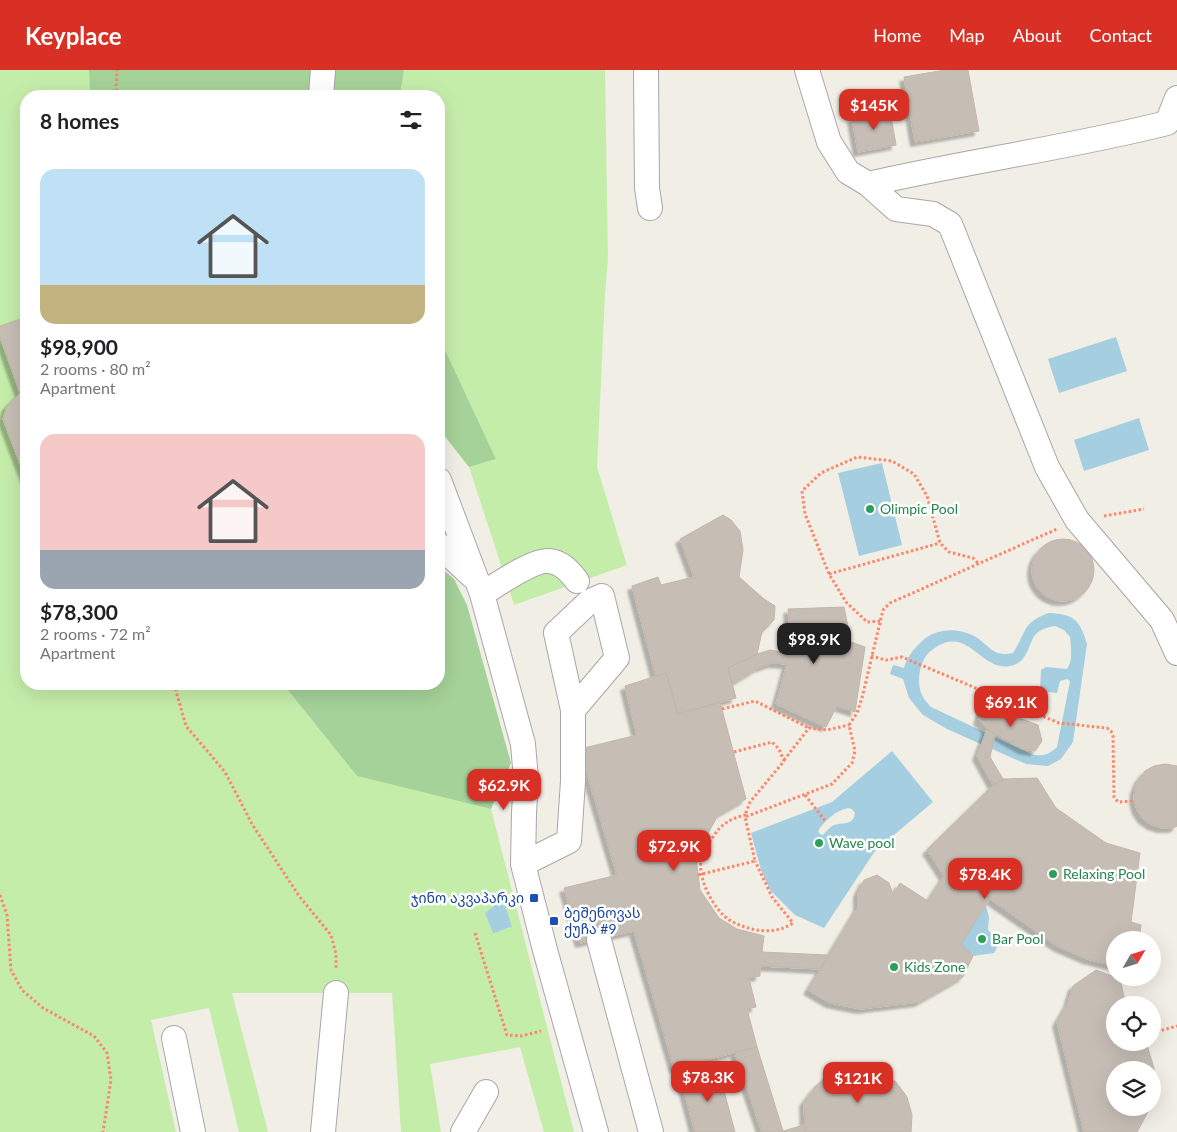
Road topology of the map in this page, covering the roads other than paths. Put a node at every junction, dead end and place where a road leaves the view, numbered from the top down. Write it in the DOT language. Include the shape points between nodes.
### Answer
graph roads {
  1 [pos="323,70"];
  2 [pos="646,70"];
  3 [pos="807,70"];
  4 [pos="321,90"];
  5 [pos="1177,98"];
  6 [pos="1172,122"];
  7 [pos="868,184"];
  8 [pos="650,208"];
  9 [pos="445,496"];
  10 [pos="445,551"];
  11 [pos="578,581"];
  12 [pos="479,587"];
  13 [pos="1177,653"];
  14 [pos="573,710"];
  15 [pos="523,864"];
  16 [pos="599,940"];
  17 [pos="336,993"];
  18 [pos="174,1038"];
  19 [pos="486,1092"];
  20 [pos="193,1132"];
  21 [pos="323,1132"];
  22 [pos="463,1132"];
  23 [pos="596,1132"];
  24 [pos="651,1132"];
  1 -- 4 [label="street"];
  2 -- 8 [label="street"];
  3 -- 7 [label="street" via="829,142 848,172"];
  5 -- 6 [label="street"];
  6 -- 7 [label="street"];
  7 -- 13 [label="street" via="896,209 933,214 950,224 1046,467 1077,520 1162,620"];
  9 -- 12 [label="street"];
  10 -- 12 [label="street"];
  11 -- 12 [label="street" via="566,567 548,560"];
  12 -- 15 [label="street" via="523,744 526,779"];
  14 -- 15 [label="street" via="570,841"];
  15 -- 23 [label="street"];
  16 -- 24 [label="street"];
  17 -- 21 [label="street"];
  18 -- 20 [label="street"];
  19 -- 22 [label="street"];
}
